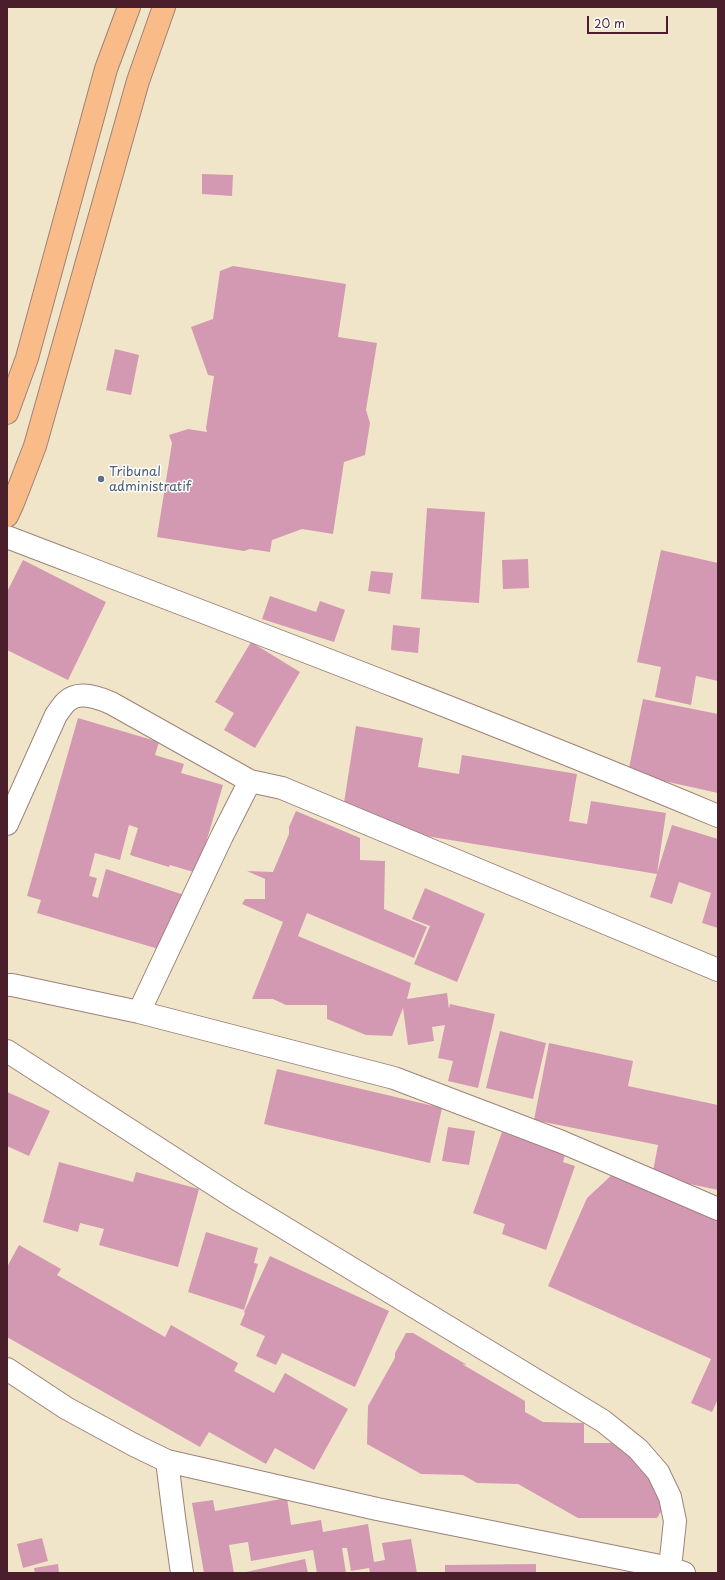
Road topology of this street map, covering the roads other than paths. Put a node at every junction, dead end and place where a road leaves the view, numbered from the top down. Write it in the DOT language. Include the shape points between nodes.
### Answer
graph roads {
  1 [pos="129,7"];
  2 [pos="164,7"];
  3 [pos="7,413"];
  4 [pos="7,516"];
  5 [pos="7,537"];
  6 [pos="250,781"];
  7 [pos="718,816"];
  8 [pos="7,824"];
  9 [pos="718,970"];
  10 [pos="7,985"];
  11 [pos="139,1012"];
  12 [pos="7,1051"];
  13 [pos="718,1209"];
  14 [pos="7,1369"];
  15 [pos="167,1461"];
  16 [pos="677,1570"];
  17 [pos="182,1573"];
  1 -- 3 [label="main road" via="106,68 26,358"];
  2 -- 4 [label="main road" via="138,81 35,446"];
  5 -- 7 [label="street" via="557,749"];
  6 -- 8 [label="street" via="111,703 98,697 77,696 67,701 56,715"];
  6 -- 9 [label="street" via="282,788"];
  6 -- 11 [label="street"];
  10 -- 11 [label="street"];
  11 -- 13 [label="street" via="394,1078 562,1142"];
  12 -- 16 [label="street" via="232,1196 603,1421 638,1449 658,1472 670,1497 675,1521"];
  14 -- 15 [label="street" via="66,1408"];
  15 -- 16 [label="street" via="378,1510"];
  15 -- 17 [label="street"];
}
